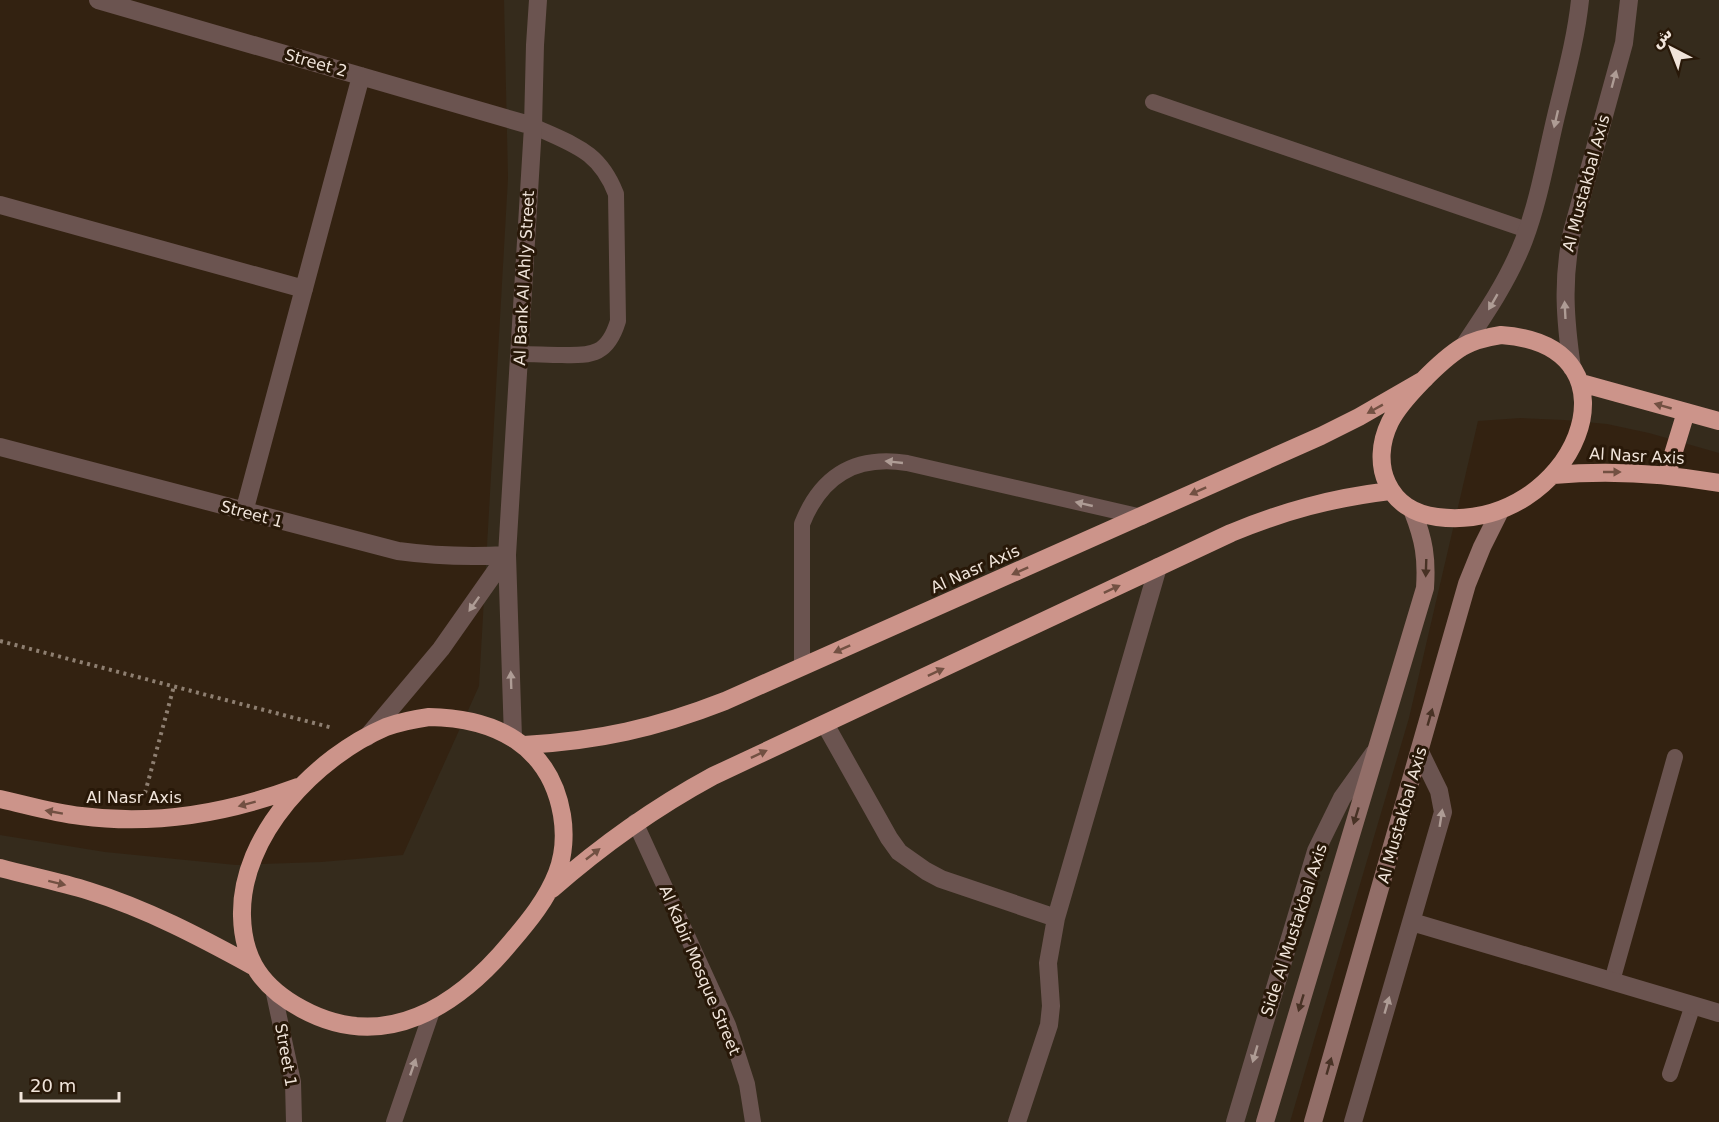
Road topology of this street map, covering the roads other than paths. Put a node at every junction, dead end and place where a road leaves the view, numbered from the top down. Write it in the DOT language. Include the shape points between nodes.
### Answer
graph roads {
  1 [pos="98,0"];
  2 [pos="538,0"];
  3 [pos="1580,0"];
  4 [pos="1629,0"];
  5 [pos="360,76"];
  6 [pos="1153,102"];
  7 [pos="533,126"];
  8 [pos="0,204"];
  9 [pos="1527,230"];
  10 [pos="304,289"];
  11 [pos="1462,347"];
  12 [pos="519,354"];
  13 [pos="1577,375"];
  14 [pos="1425,379"];
  15 [pos="1686,412"];
  16 [pos="1719,421"];
  17 [pos="0,447"];
  18 [pos="1667,474"];
  19 [pos="1553,475"];
  20 [pos="1719,483"];
  21 [pos="1390,491"];
  22 [pos="1500,511"];
  23 [pos="244,512"];
  24 [pos="1413,512"];
  25 [pos="1142,517"];
  26 [pos="507,555"];
  27 [pos="1158,567"];
  28 [pos="802,667"];
  29 [pos="825,724"];
  30 [pos="367,737"];
  31 [pos="518,742"];
  32 [pos="1377,749"];
  33 [pos="1420,752"];
  34 [pos="1675,758"];
  35 [pos="303,786"];
  36 [pos="0,799"];
  37 [pos="635,822"];
  38 [pos="0,868"];
  39 [pos="548,892"];
  40 [pos="1056,918"];
  41 [pos="1412,922"];
  42 [pos="253,966"];
  43 [pos="1612,981"];
  44 [pos="273,989"];
  45 [pos="1693,1005"];
  46 [pos="432,1011"];
  47 [pos="1719,1012"];
  48 [pos="1670,1074"];
  49 [pos="294,1122"];
  50 [pos="394,1122"];
  51 [pos="753,1122"];
  52 [pos="1017,1122"];
  53 [pos="1235,1122"];
  54 [pos="1265,1122"];
  55 [pos="1313,1122"];
  56 [pos="1353,1122"];
  1 -- 5 [label="street, Street 2"];
  2 -- 7 [label="street, Al Bank Al Ahly Street"];
  3 -- 9 [label="street, one-way" via="1577,31"];
  13 -- 4 [label="street, Al Mustakbal Axis, one-way" via="1565,314 1566,259 1624,43"];
  5 -- 7 [label="street, Street 2"];
  5 -- 10 [label="street"];
  6 -- 9 [label="lane"];
  7 -- 12 [label="street, Al Bank Al Ahly Street"];
  7 -- 12 [label="lane" via="591,155 610,178 616,194 618,321 608,343 586,356"];
  8 -- 10 [label="street"];
  9 -- 11 [label="street, one-way" via="1507,278"];
  10 -- 23 [label="street"];
  11 -- 13 [label="highway" via="1501,335 1521,336 1550,348"];
  11 -- 14 [label="highway"];
  12 -- 26 [label="street, Al Bank Al Ahly Street"];
  15 -- 13 [label="highway, one-way"];
  13 -- 19 [label="highway" via="1584,405 1581,424 1575,442"];
  14 -- 21 [label="highway" via="1391,420 1386,434 1382,460"];
  14 -- 25 [label="highway, Al Nasr Axis, one-way" via="1321,436"];
  15 -- 16 [label="highway"];
  15 -- 18 [label="highway"];
  17 -- 23 [label="street, Street 1"];
  19 -- 18 [label="highway, Al Nasr Axis, one-way"];
  18 -- 20 [label="highway, Al Nasr Axis"];
  19 -- 22 [label="highway" via="1520,502"];
  21 -- 24 [label="highway"];
  21 -- 27 [label="highway" via="1349,496 1269,517"];
  22 -- 24 [label="highway" via="1457,519"];
  33 -- 22 [label="street, Al Mustakbal Axis, one-way" via="1467,584"];
  23 -- 26 [label="street, Street 1" via="398,551 433,556"];
  24 -- 32 [label="street, one-way" via="1423,536 1425,588"];
  25 -- 28 [label="highway, Al Nasr Axis, one-way"];
  25 -- 28 [label="lane, one-way" via="907,463 873,461 857,465 828,482 808,508 802,524"];
  26 -- 30 [label="street, one-way" via="441,649"];
  31 -- 26 [label="street, Al Bank Al Ahly Street, one-way"];
  29 -- 27 [label="highway, one-way"];
  27 -- 40 [label="street"];
  28 -- 31 [label="highway, Al Nasr Axis" via="687,717 647,728 606,737"];
  37 -- 29 [label="highway, one-way" via="713,776"];
  29 -- 40 [label="street" via="889,838 912,863 941,879"];
  30 -- 31 [label="highway" via="408,720 429,717 473,720"];
  30 -- 35 [label="highway"];
  31 -- 39 [label="highway" via="552,781 561,814 562,849 558,871"];
  32 -- 53 [label="street, Side Al Mustakbal Axis, one-way" via="1342,798 1316,851"];
  32 -- 54 [label="street, one-way"];
  41 -- 33 [label="street, one-way" via="1443,812 1439,791"];
  55 -- 33 [label="street, Al Mustakbal Axis, one-way"];
  34 -- 43 [label="lane"];
  35 -- 36 [label="highway, Al Nasr Axis, one-way" via="229,809 137,819 81,816"];
  35 -- 42 [label="highway" via="268,828 249,866 242,926"];
  39 -- 37 [label="highway, one-way"];
  37 -- 51 [label="lane, Al Kabir Mosque Street" via="728,1025 747,1084"];
  38 -- 42 [label="highway, one-way" via="89,891 138,909"];
  39 -- 46 [label="highway" via="500,956 453,998"];
  40 -- 52 [label="street" via="1048,963 1049,1025"];
  41 -- 43 [label="street"];
  56 -- 41 [label="street, one-way"];
  42 -- 44 [label="highway"];
  43 -- 45 [label="street"];
  44 -- 46 [label="highway" via="293,1004 337,1023 385,1025"];
  44 -- 49 [label="lane, Street 1" via="293,1082"];
  45 -- 47 [label="street"];
  45 -- 48 [label="lane"];
  50 -- 46 [label="lane, one-way"];
}
